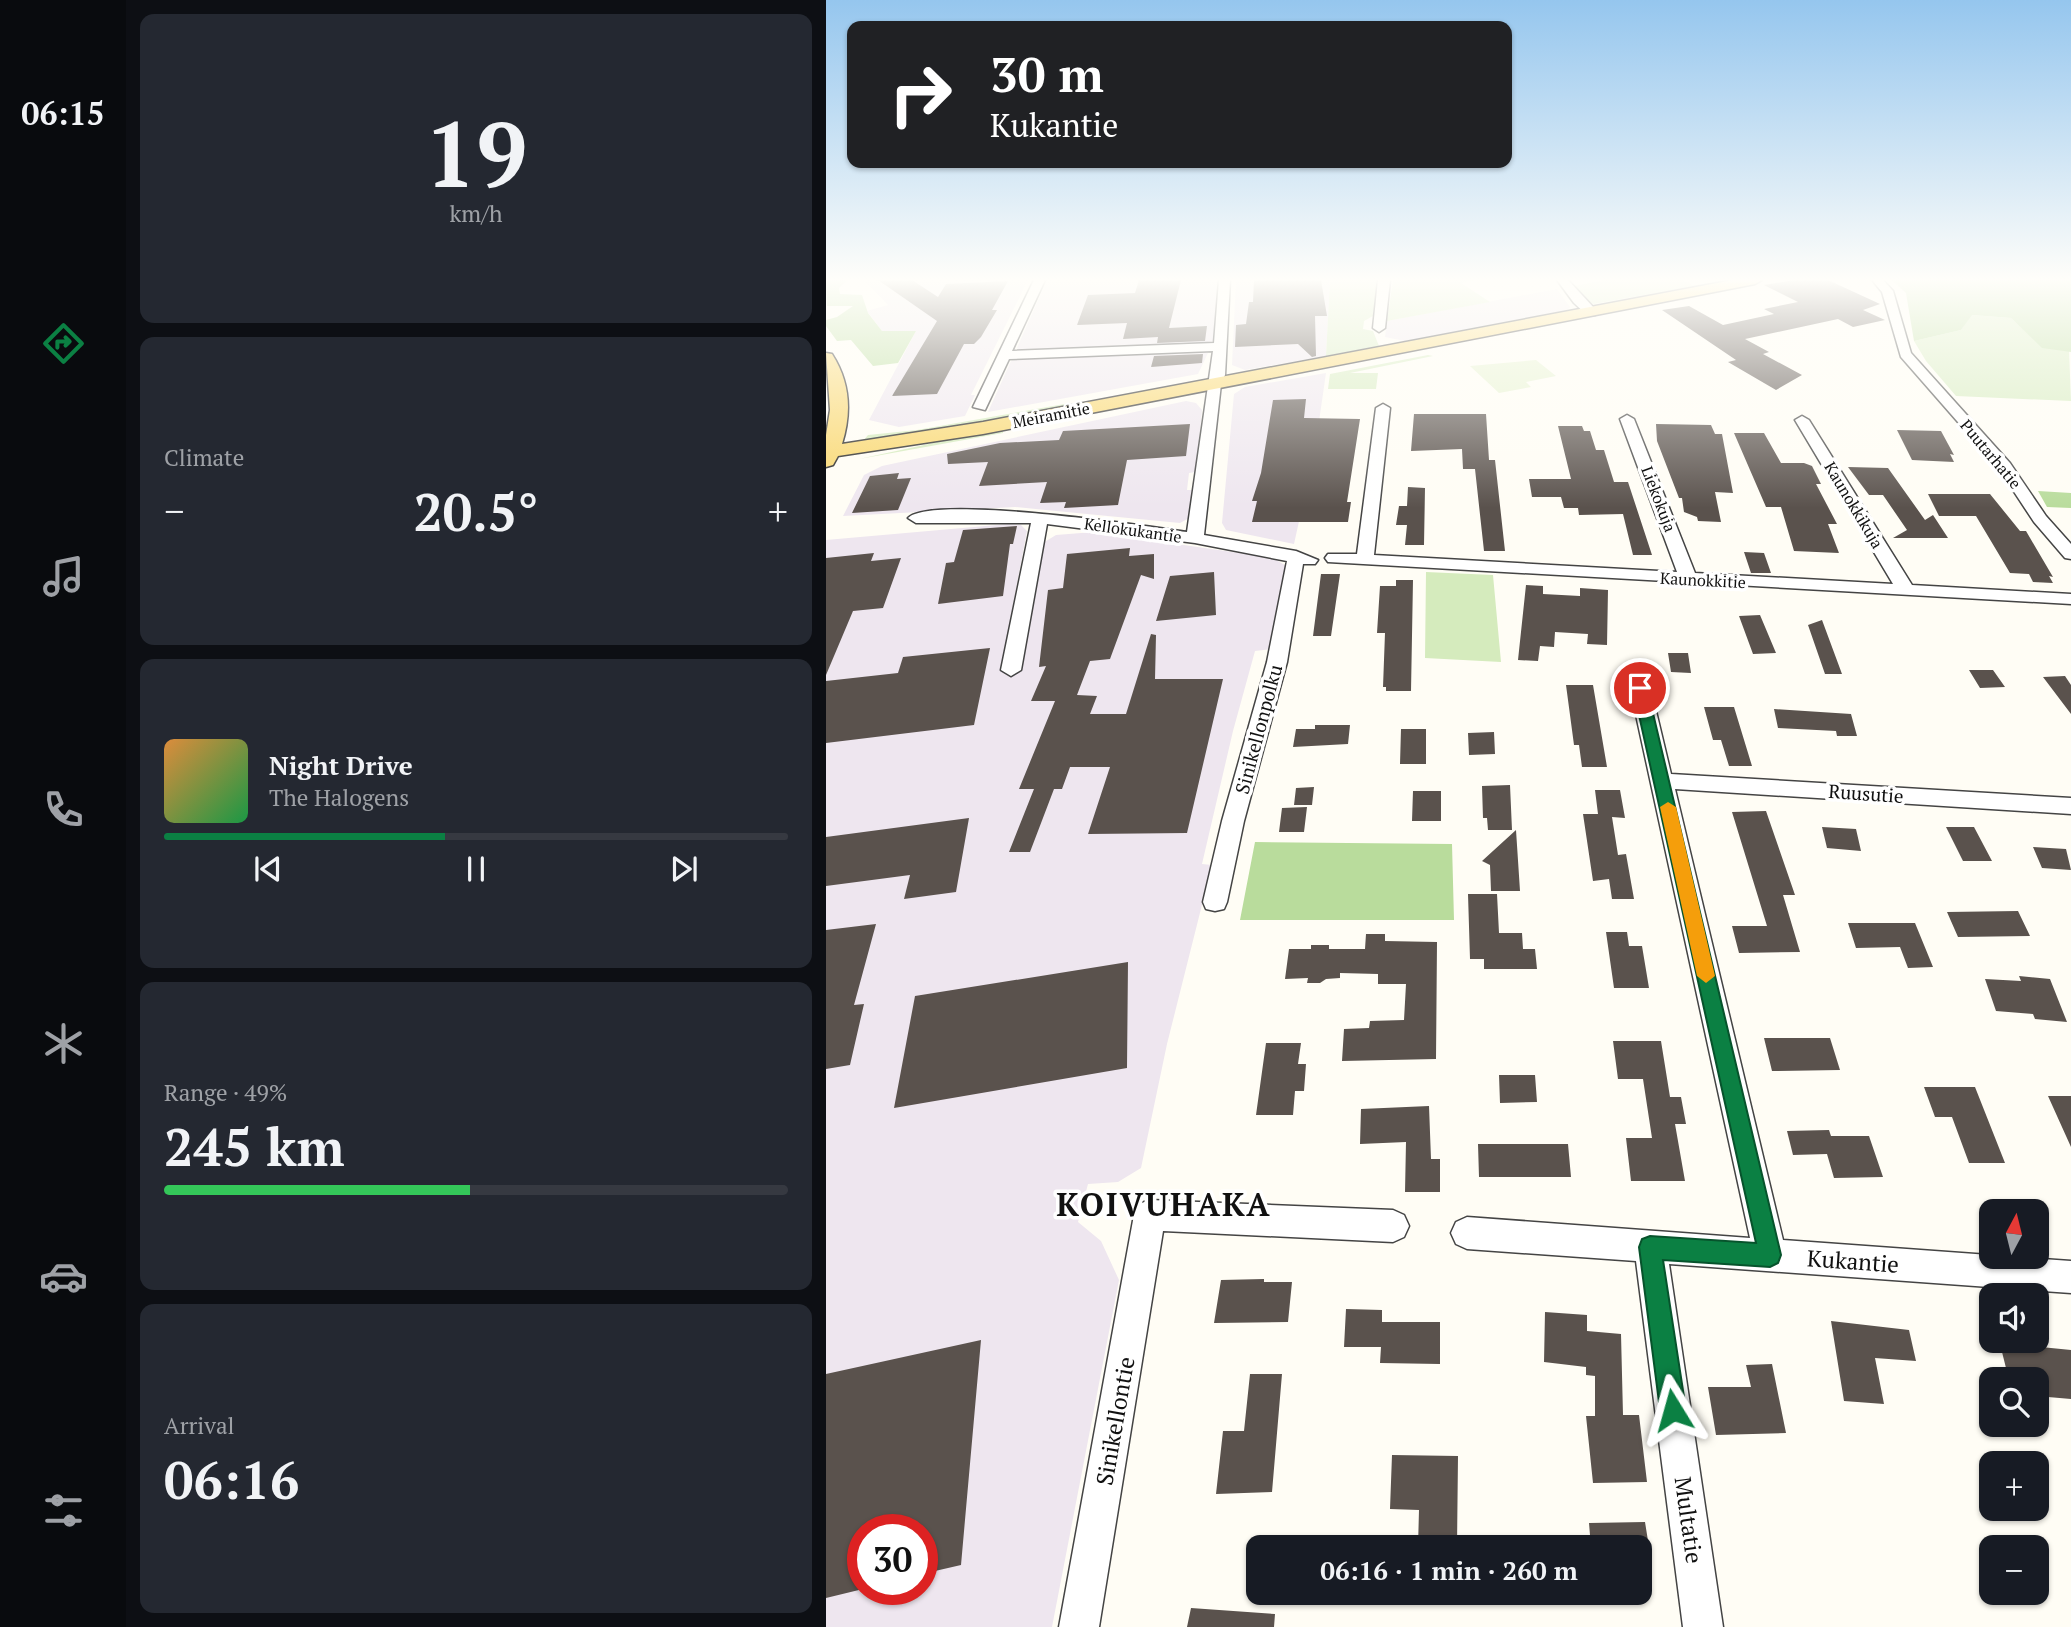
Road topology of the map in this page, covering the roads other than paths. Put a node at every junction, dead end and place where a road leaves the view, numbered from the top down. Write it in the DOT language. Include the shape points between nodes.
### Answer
graph roads {
  1 [pos="1007,356"];
  2 [pos="1219,356"];
  3 [pos="1361,356"];
  4 [pos="1907,356"];
  5 [pos="826,358"];
  6 [pos="1214,384"];
  7 [pos="981,407"];
  8 [pos="1383,408"];
  9 [pos="1628,419"];
  10 [pos="1802,420"];
  11 [pos="827,457"];
  12 [pos="916,518"];
  13 [pos="1040,518"];
  14 [pos="1195,538"];
  15 [pos="2071,555"];
  16 [pos="1334,558"];
  17 [pos="1365,560"];
  18 [pos="1689,579"];
  19 [pos="1906,590"];
  20 [pos="2071,599"];
  21 [pos="1636,669"];
  22 [pos="1011,670"];
  23 [pos="1662,781"];
  24 [pos="2071,806"];
  25 [pos="1215,902"];
  26 [pos="1393,1226"];
  27 [pos="1467,1233"];
  28 [pos="1650,1247"];
  29 [pos="1770,1255"];
  30 [pos="2071,1277"];
  31 [pos="1079,1627"];
  32 [pos="1703,1627"];
  1 -- 7 [label="street"];
  2 -- 6 [label="street"];
  3 -- 6 [label="main road, Meiramitie"];
  4 -- 15 [label="street, Puutarhatie" via="2005,466"];
  5 -- 11 [label="main road" via="835,374 840,402 836,437"];
  6 -- 11 [label="main road, Meiramitie"];
  6 -- 14 [label="street, Kellokukantie"];
  8 -- 17 [label="street"];
  9 -- 18 [label="street, Liekokuja"];
  10 -- 19 [label="street, Kaunokkikuja"];
  12 -- 13 [label="street, Kellokukantie" via="972,514"];
  13 -- 14 [label="street, Kellokukantie"];
  13 -- 22 [label="street"];
  14 -- 25 [label="street, Sinikellonpolku" via="1303,558"];
  16 -- 17 [label="street, Kaunokkitie"];
  17 -- 18 [label="street, Kaunokkitie"];
  18 -- 19 [label="street, Kaunokkitie"];
  19 -- 20 [label="street, Kaunokkitie"];
  21 -- 23 [label="street"];
  23 -- 24 [label="street, Ruusutie"];
  23 -- 29 [label="street"];
  26 -- 31 [label="street, Sinikellontie" via="1150,1214"];
  27 -- 28 [label="street, Kukantie"];
  28 -- 29 [label="street, Kukantie"];
  28 -- 32 [label="street, Multatie"];
  29 -- 30 [label="street, Kukantie"];
}
